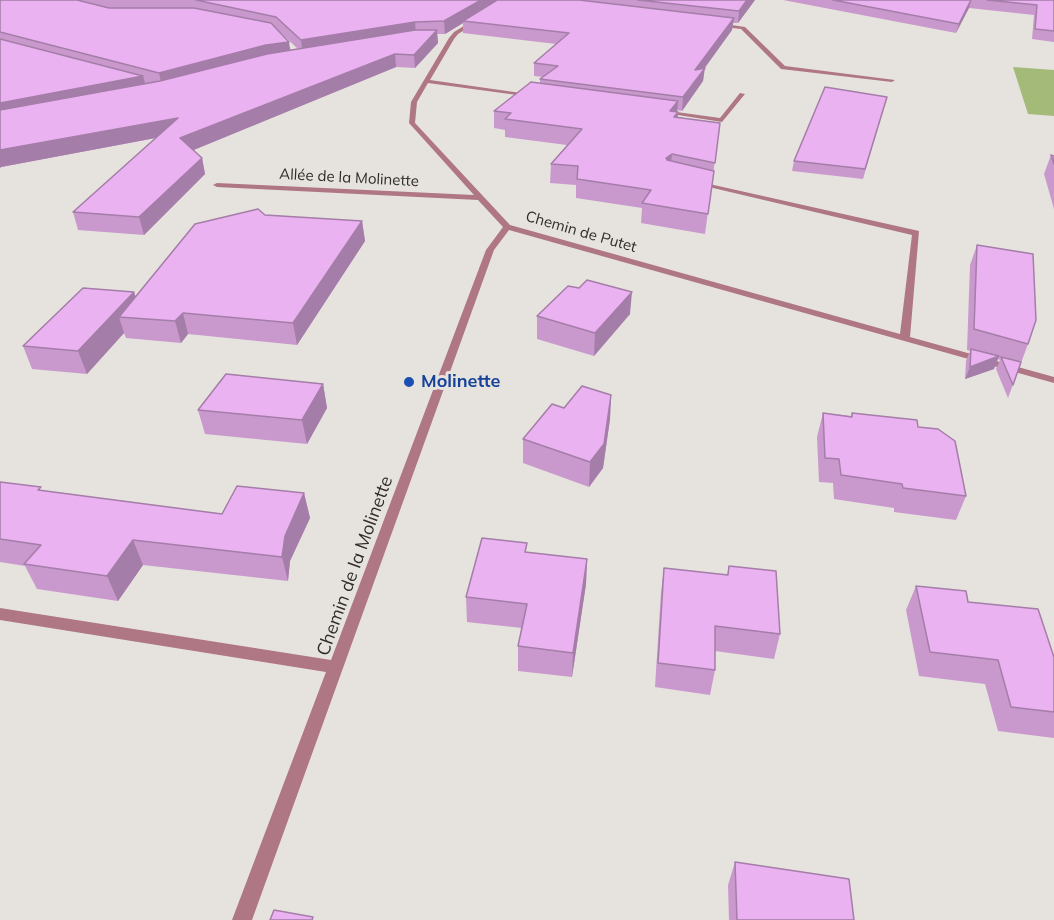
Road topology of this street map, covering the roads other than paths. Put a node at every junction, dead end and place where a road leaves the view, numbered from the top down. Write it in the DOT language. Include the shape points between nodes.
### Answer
graph roads {
  1 [pos="484,16"];
  2 [pos="709,24"];
  3 [pos="441,38"];
  4 [pos="453,38"];
  5 [pos="892,80"];
  6 [pos="426,81"];
  7 [pos="742,94"];
  8 [pos="544,97"];
  9 [pos="651,111"];
  10 [pos="682,180"];
  11 [pos="217,185"];
  12 [pos="480,198"];
  13 [pos="507,227"];
  14 [pos="905,339"];
  15 [pos="1054,380"];
  16 [pos="0,614"];
  17 [pos="336,667"];
  18 [pos="242,920"];
  1 -- 4 [label="street, Chemin de Putet"];
  2 -- 5 [label="street" via="743,28 783,68"];
  3 -- 4 [label="street"];
  4 -- 6 [label="street, Chemin de Putet"];
  6 -- 8 [label="street"];
  6 -- 12 [label="street, Chemin de Putet" via="414,102 412,123"];
  7 -- 9 [label="street" via="722,120"];
  10 -- 14 [label="street" via="916,233"];
  11 -- 12 [label="street, Allée de la Molinette"];
  12 -- 13 [label="street, Chemin de Putet"];
  13 -- 14 [label="street, Chemin de Putet"];
  13 -- 17 [label="street, Chemin de la Molinette" via="490,250"];
  14 -- 15 [label="street, Chemin de Putet"];
  16 -- 17 [label="street"];
  17 -- 18 [label="street, Chemin de la Molinette"];
}
